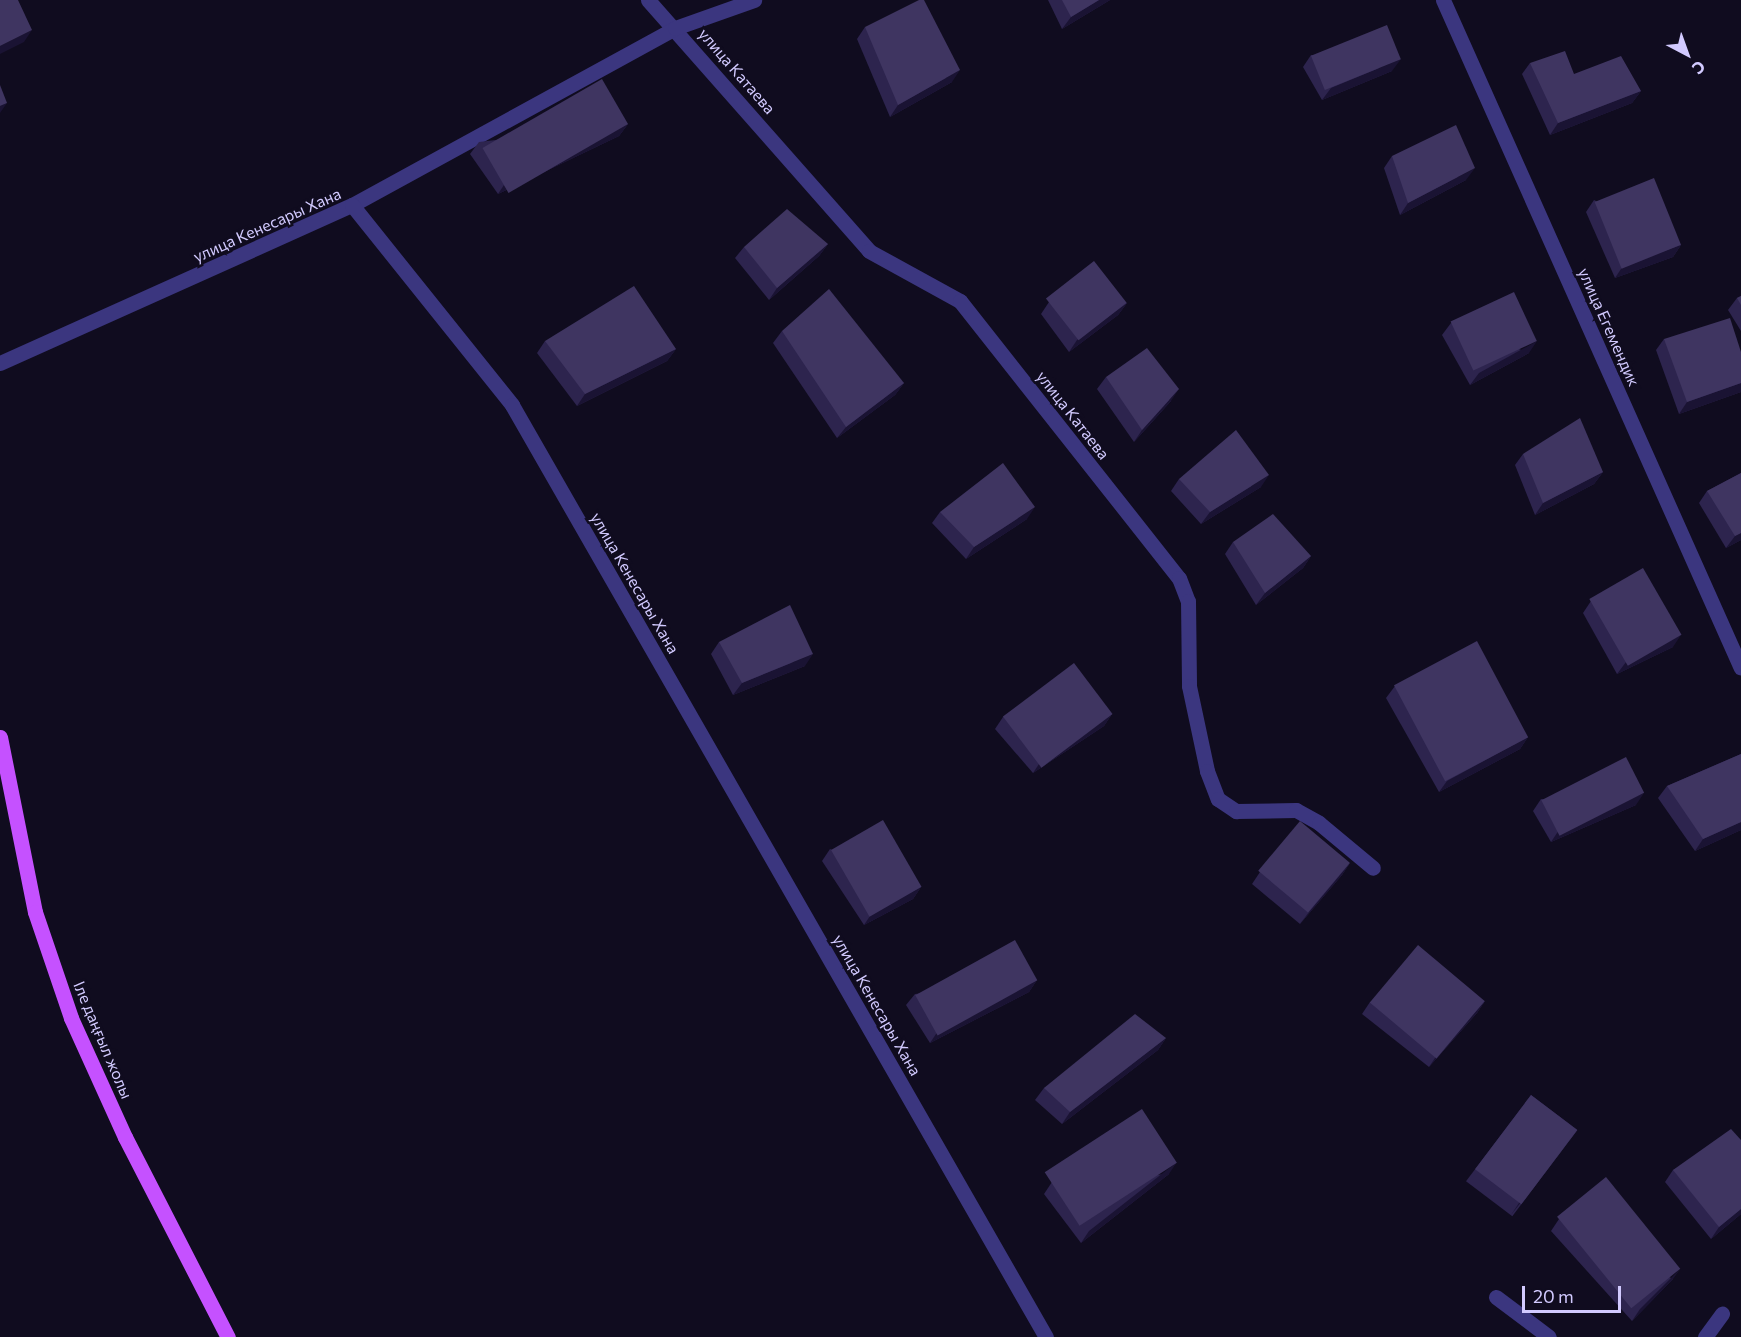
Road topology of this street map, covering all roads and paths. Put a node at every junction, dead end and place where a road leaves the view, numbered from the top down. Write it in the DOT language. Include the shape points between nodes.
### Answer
graph roads {
  1 [pos="648,0"];
  2 [pos="754,0"];
  3 [pos="1443,0"];
  4 [pos="675,28"];
  5 [pos="352,205"];
  6 [pos="0,363"];
  7 [pos="1741,668"];
  8 [pos="0,737"];
  9 [pos="1373,868"];
  10 [pos="1496,1297"];
  11 [pos="1722,1314"];
  12 [pos="228,1337"];
  13 [pos="1046,1337"];
  14 [pos="1549,1337"];
  15 [pos="1705,1337"];
  1 -- 4 [label="street, улица Катаева"];
  2 -- 4 [label="street"];
  3 -- 7 [label="street, улица Егемендик"];
  4 -- 5 [label="street"];
  4 -- 9 [label="street, улица Катаева" via="869,251 960,301 1179,578 1188,601 1189,686 1207,771 1218,799 1236,812 1296,810 1319,823"];
  5 -- 6 [label="street, улица Кенесары Хана"];
  5 -- 13 [label="street, улица Кенесары Хана" via="512,405"];
  8 -- 12 [label="main road, Іле даңғыл жолы" via="35,912 72,1018 125,1137"];
  10 -- 14 [label="street"];
  11 -- 15 [label="street"];
}
